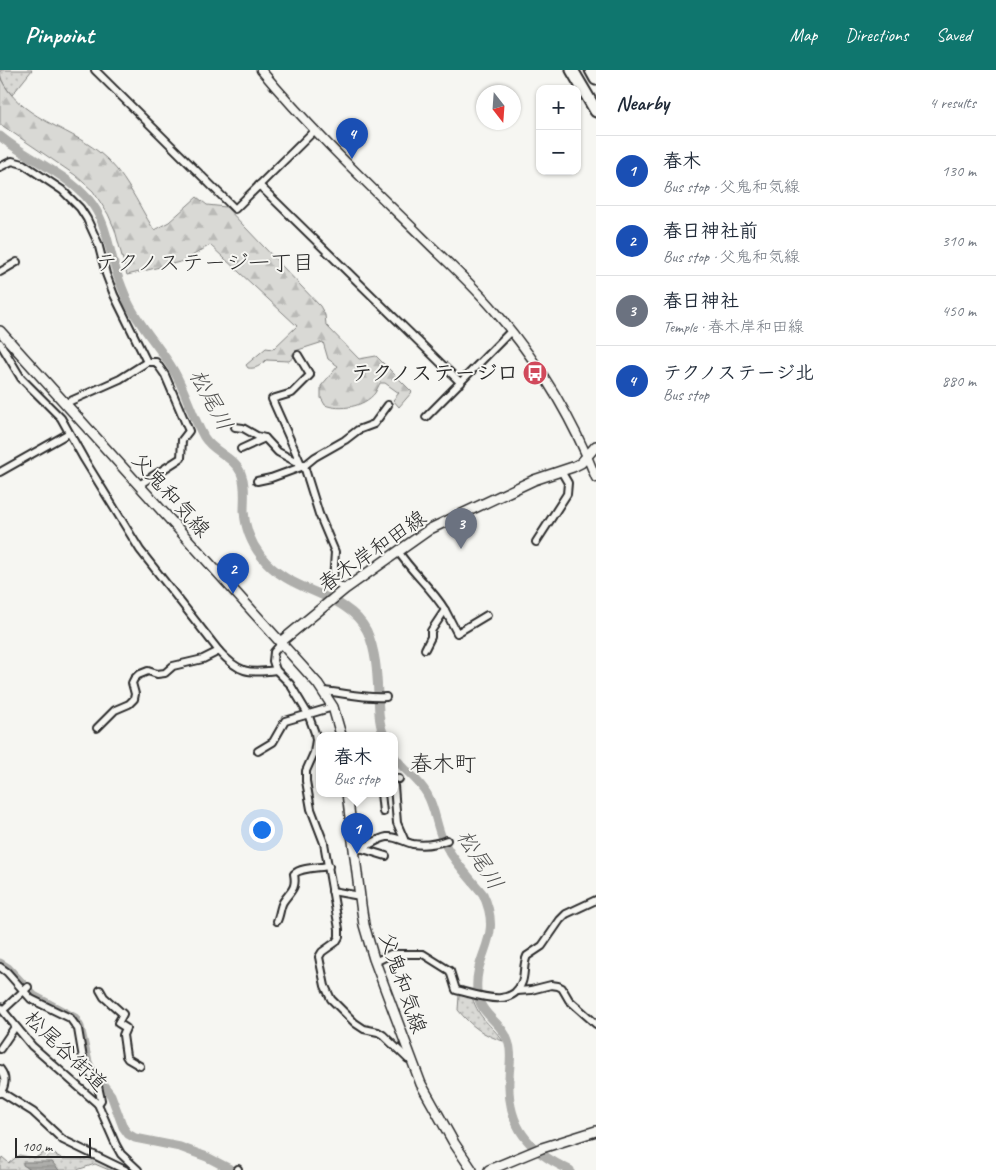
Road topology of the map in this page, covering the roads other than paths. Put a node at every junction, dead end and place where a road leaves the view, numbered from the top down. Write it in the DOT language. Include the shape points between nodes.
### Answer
graph roads {
  1 [pos="95,70"];
  2 [pos="261,70"];
  3 [pos="572,70"];
  4 [pos="591,70"];
  5 [pos="596,79"];
  6 [pos="596,111"];
  7 [pos="314,130"];
  8 [pos="0,168"];
  9 [pos="260,185"];
  10 [pos="17,262"];
  11 [pos="0,272"];
  12 [pos="0,331"];
  13 [pos="511,332"];
  14 [pos="0,343"];
  15 [pos="298,355"];
  16 [pos="147,362"];
  17 [pos="461,383"];
  18 [pos="66,403"];
  19 [pos="388,405"];
  20 [pos="426,417"];
  21 [pos="235,427"];
  22 [pos="69,433"];
  23 [pos="264,438"];
  24 [pos="596,446"];
  25 [pos="241,449"];
  26 [pos="587,455"];
  27 [pos="302,465"];
  28 [pos="561,471"];
  29 [pos="0,472"];
  30 [pos="596,478"];
  31 [pos="257,481"];
  32 [pos="139,485"];
  33 [pos="536,542"];
  34 [pos="398,552"];
  35 [pos="343,591"];
  36 [pos="445,610"];
  37 [pos="487,615"];
  38 [pos="281,644"];
  39 [pos="425,649"];
  40 [pos="219,651"];
  41 [pos="276,670"];
  42 [pos="324,691"];
  43 [pos="385,697"];
  44 [pos="333,707"];
  45 [pos="308,714"];
  46 [pos="97,728"];
  47 [pos="340,732"];
  48 [pos="258,750"];
  49 [pos="348,797"];
  50 [pos="382,797"];
  51 [pos="395,797"];
  52 [pos="395,800"];
  53 [pos="382,801"];
  54 [pos="383,812"];
  55 [pos="404,839"];
  56 [pos="447,840"];
  57 [pos="359,850"];
  58 [pos="386,856"];
  59 [pos="329,866"];
  60 [pos="332,891"];
  61 [pos="360,896"];
  62 [pos="596,900"];
  63 [pos="277,921"];
  64 [pos="375,962"];
  65 [pos="0,967"];
  66 [pos="26,990"];
  67 [pos="100,990"];
  68 [pos="517,991"];
  69 [pos="1,1009"];
  70 [pos="596,1024"];
  71 [pos="15,1028"];
  72 [pos="0,1049"];
  73 [pos="411,1059"];
  74 [pos="140,1066"];
  75 [pos="0,1069"];
  76 [pos="0,1092"];
  77 [pos="98,1104"];
  78 [pos="596,1131"];
  79 [pos="125,1170"];
  80 [pos="138,1170"];
  81 [pos="472,1170"];
  82 [pos="489,1170"];
  1 -- 9 [label="street" via="235,209"];
  2 -- 7 [label="street"];
  3 -- 6 [label="highway"];
  4 -- 5 [label="highway"];
  7 -- 9 [label="street"];
  7 -- 13 [label="street" via="477,292"];
  8 -- 16 [label="street" via="12,161 23,164 62,190 80,208 94,232 114,295"];
  9 -- 17 [label="street"];
  10 -- 11 [label="street"];
  12 -- 18 [label="main road, 父鬼和気線"];
  13 -- 17 [label="street"];
  13 -- 26 [label="street" via="560,402"];
  14 -- 22 [label="street" via="21,378 61,418"];
  15 -- 27 [label="street" via="310,375 292,393 272,399"];
  16 -- 18 [label="street" via="120,379"];
  16 -- 32 [label="street" via="156,362 165,376 189,431 182,440 181,458"];
  17 -- 20 [label="street"];
  18 -- 32 [label="main road, 父鬼和気線"];
  19 -- 27 [label="street" via="374,424 358,430"];
  21 -- 23 [label="street"];
  22 -- 29 [label="street"];
  22 -- 40 [label="street" via="140,550"];
  23 -- 25 [label="street"];
  23 -- 27 [label="street" via="278,452"];
  24 -- 26 [label="main road, 春木岸和田線"];
  26 -- 28 [label="main road, 春木岸和田線" via="581,463"];
  26 -- 30 [label="street"];
  27 -- 31 [label="street"];
  27 -- 35 [label="street" via="335,552 333,581"];
  28 -- 33 [label="street" via="568,483 567,494"];
  28 -- 34 [label="main road, 春木岸和田線" via="449,519"];
  32 -- 38 [label="main road, 父鬼和気線"];
  34 -- 35 [label="main road, 春木岸和田線"];
  34 -- 36 [label="street"];
  35 -- 38 [label="main road, 春木岸和田線"];
  36 -- 37 [label="street" via="457,633"];
  36 -- 39 [label="street" via="431,631"];
  38 -- 41 [label="street" via="274,652"];
  38 -- 42 [label="main road, 父鬼和気線"];
  40 -- 41 [label="street" via="237,669"];
  40 -- 46 [label="street" via="203,659 173,666 164,673 148,671 138,675 132,683 134,699 115,710"];
  41 -- 45 [label="street" via="290,684"];
  42 -- 43 [label="street"];
  42 -- 44 [label="main road, 父鬼和気線"];
  44 -- 45 [label="street"];
  44 -- 47 [label="main road, 父鬼和気線"];
  45 -- 48 [label="street" via="284,721 273,742"];
  45 -- 59 [label="street" via="316,740 306,781"];
  49 -- 57 [label="main road, 父鬼和気線"];
  50 -- 53 [label="street"];
  51 -- 52 [label="street"];
  52 -- 53 [label="street"];
  52 -- 55 [label="street" via="397,823"];
  53 -- 54 [label="street"];
  55 -- 56 [label="street" via="412,844 436,844"];
  55 -- 57 [label="street" via="383,838"];
  57 -- 58 [label="street"];
  57 -- 61 [label="main road, 父鬼和気線"];
  59 -- 60 [label="street"];
  59 -- 63 [label="street" via="303,869 294,874 295,887 282,903"];
  60 -- 61 [label="street"];
  60 -- 73 [label="street" via="339,936 320,957 325,986 331,999 355,1023 378,1032"];
  61 -- 64 [label="main road, 父鬼和気線" via="364,925"];
  62 -- 68 [label="street" via="566,914 542,946 527,956"];
  64 -- 68 [label="street" via="391,954 423,954 450,971 456,990 488,998 508,997"];
  64 -- 73 [label="main road, 父鬼和気線"];
  65 -- 66 [label="street"];
  66 -- 69 [label="street"];
  66 -- 77 [label="street" via="31,999 75,1023 84,1064 99,1091 101,1100"];
  67 -- 74 [label="street" via="123,1014 118,1023 126,1028 123,1035 126,1056"];
  68 -- 70 [label="street" via="558,986"];
  69 -- 71 [label="street, 松尾谷街道"];
  71 -- 72 [label="street"];
  71 -- 77 [label="street, 松尾谷街道"];
  73 -- 81 [label="main road, 父鬼和気線" via="427,1097"];
  75 -- 76 [label="street" via="5,1081"];
  76 -- 79 [label="street" via="33,1112 63,1140"];
  77 -- 80 [label="street, 松尾谷街道" via="118,1150"];
  78 -- 82 [label="main road" via="542,1148"];
}
